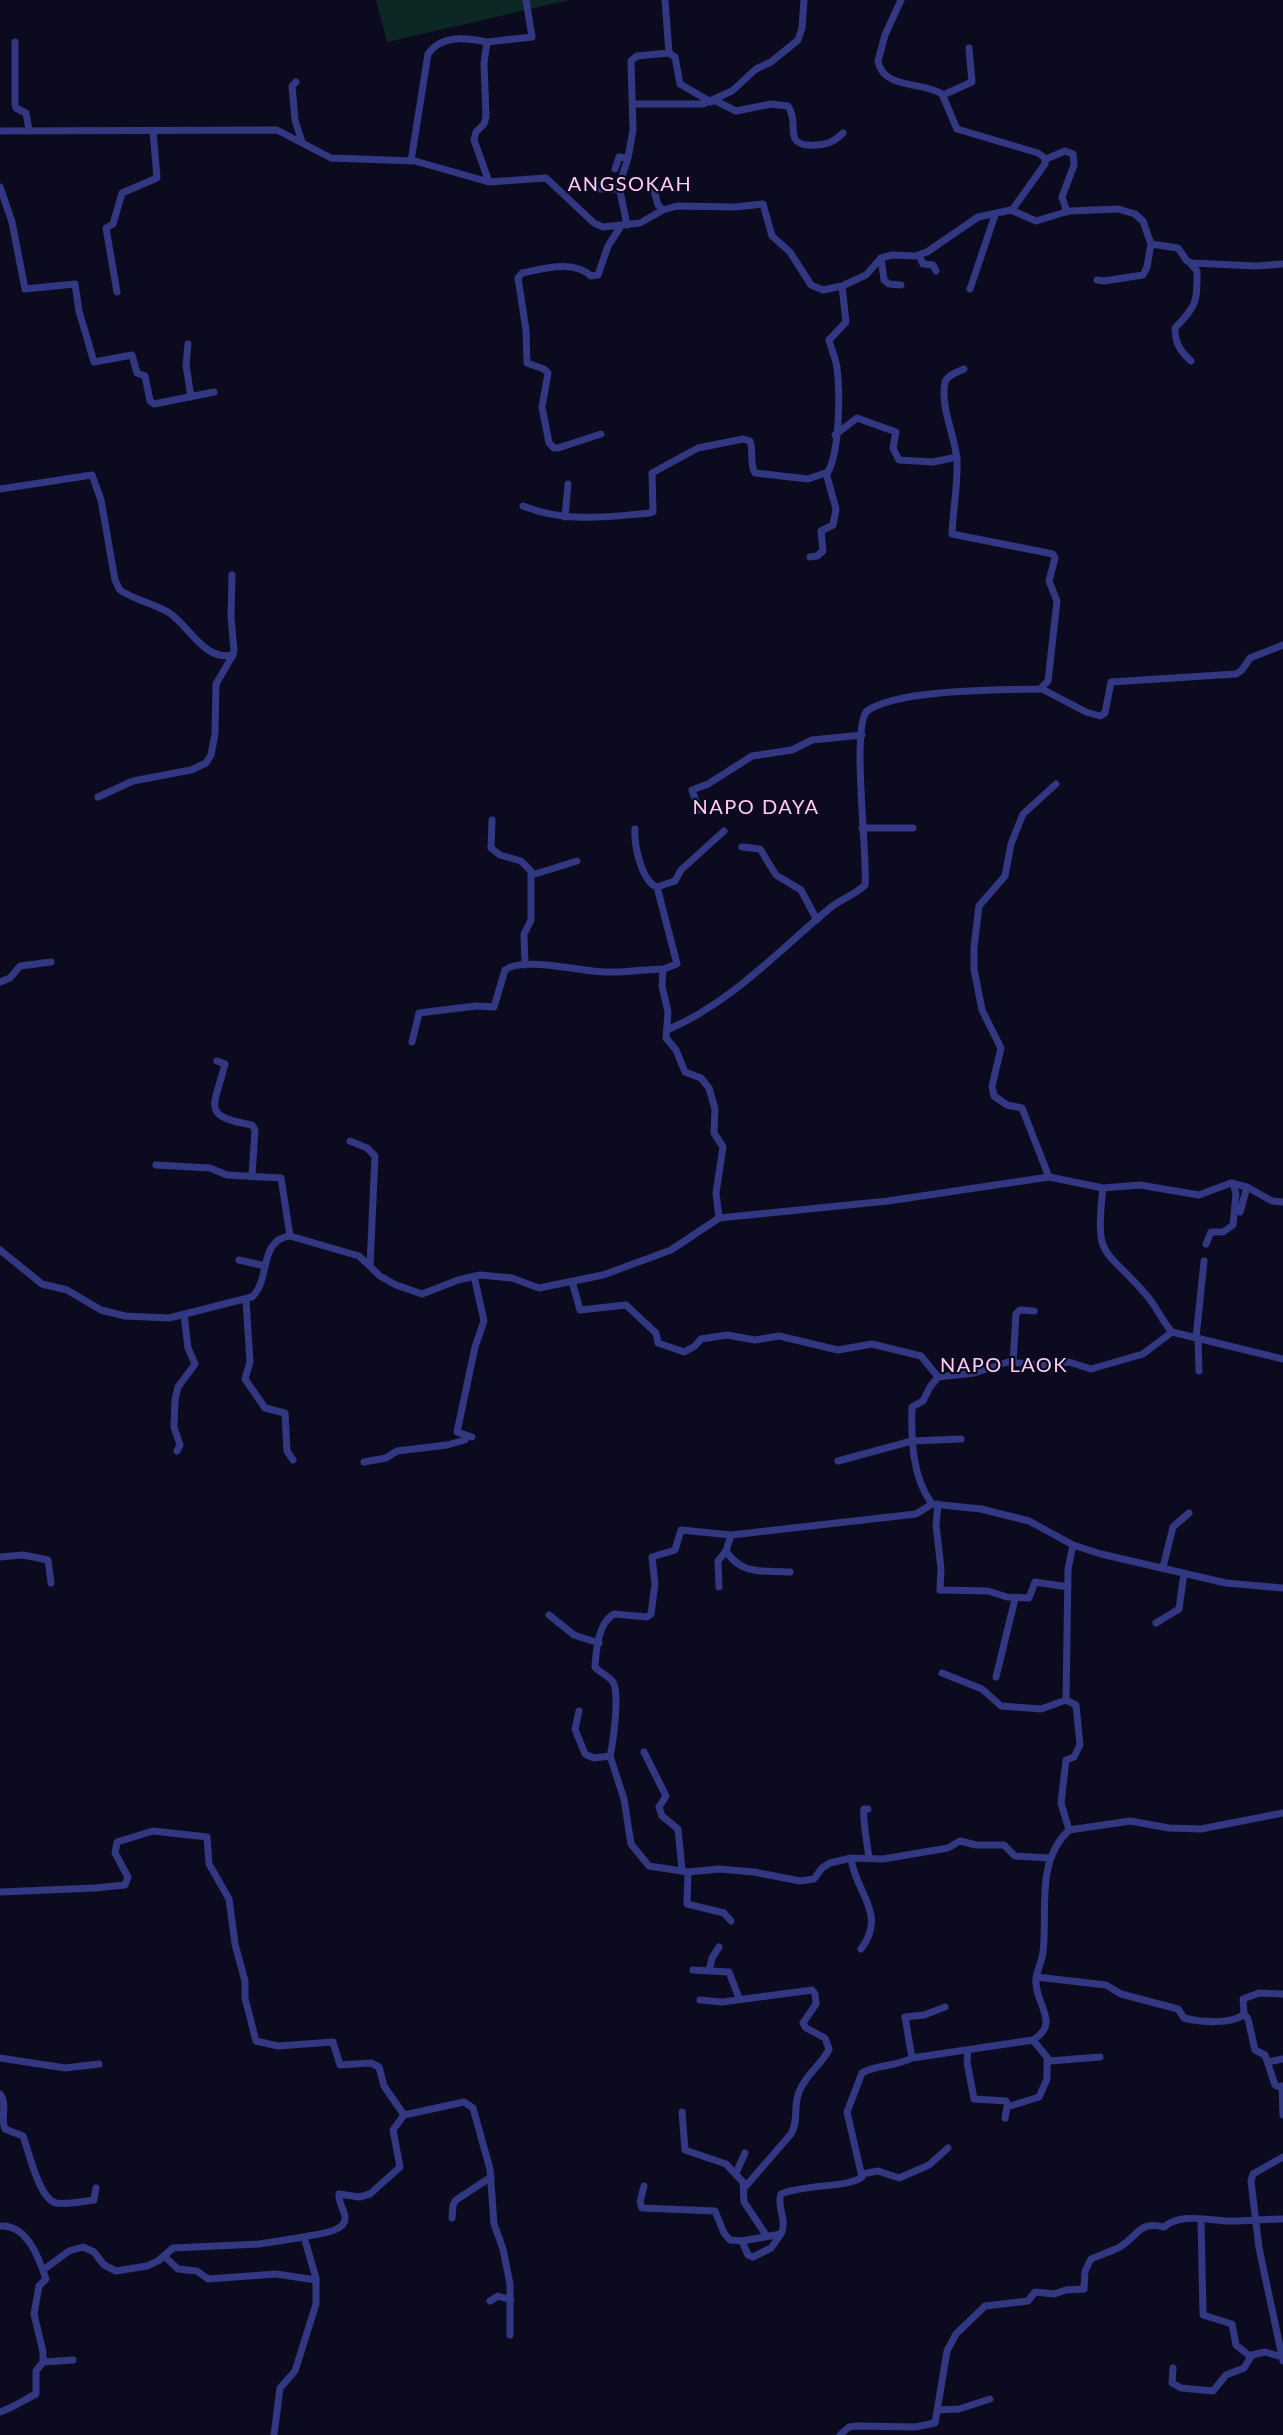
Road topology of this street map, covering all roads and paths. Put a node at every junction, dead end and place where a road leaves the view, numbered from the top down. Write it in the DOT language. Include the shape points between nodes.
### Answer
graph roads {
  1 [pos="526,0"];
  2 [pos="665,0"];
  3 [pos="804,0"];
  4 [pos="901,0"];
  5 [pos="15,42"];
  6 [pos="488,42"];
  7 [pos="969,48"];
  8 [pos="669,52"];
  9 [pos="296,82"];
  10 [pos="943,95"];
  11 [pos="712,101"];
  12 [pos="633,104"];
  13 [pos="29,130"];
  14 [pos="0,131"];
  15 [pos="153,131"];
  16 [pos="843,133"];
  17 [pos="302,142"];
  18 [pos="628,158"];
  19 [pos="1046,159"];
  20 [pos="411,161"];
  21 [pos="615,169"];
  22 [pos="489,182"];
  23 [pos="597,184"];
  24 [pos="0,188"];
  25 [pos="619,189"];
  26 [pos="654,190"];
  27 [pos="663,210"];
  28 [pos="1012,210"];
  29 [pos="1067,212"];
  30 [pos="995,215"];
  31 [pos="612,224"];
  32 [pos="624,225"];
  33 [pos="603,227"];
  34 [pos="1151,244"];
  35 [pos="919,255"];
  36 [pos="881,258"];
  37 [pos="1190,263"];
  38 [pos="1283,264"];
  39 [pos="936,271"];
  40 [pos="1097,280"];
  41 [pos="901,285"];
  42 [pos="842,286"];
  43 [pos="970,289"];
  44 [pos="117,292"];
  45 [pos="188,345"];
  46 [pos="1191,361"];
  47 [pos="964,369"];
  48 [pos="214,392"];
  49 [pos="191,397"];
  50 [pos="602,434"];
  51 [pos="835,435"];
  52 [pos="957,457"];
  53 [pos="826,473"];
  54 [pos="568,484"];
  55 [pos="0,489"];
  56 [pos="523,506"];
  57 [pos="566,517"];
  58 [pos="810,557"];
  59 [pos="232,575"];
  60 [pos="1283,645"];
  61 [pos="233,655"];
  62 [pos="1042,689"];
  63 [pos="862,735"];
  64 [pos="1056,784"];
  65 [pos="98,797"];
  66 [pos="699,810"];
  67 [pos="492,820"];
  68 [pos="862,828"];
  69 [pos="913,828"];
  70 [pos="635,829"];
  71 [pos="724,831"];
  72 [pos="742,847"];
  73 [pos="577,861"];
  74 [pos="532,875"];
  75 [pos="657,887"];
  76 [pos="817,920"];
  77 [pos="51,962"];
  78 [pos="525,965"];
  79 [pos="663,969"];
  80 [pos="0,982"];
  81 [pos="667,1030"];
  82 [pos="412,1042"];
  83 [pos="217,1061"];
  84 [pos="350,1141"];
  85 [pos="156,1165"];
  86 [pos="252,1175"];
  87 [pos="1050,1177"];
  88 [pos="1233,1184"];
  89 [pos="1247,1187"];
  90 [pos="1103,1188"];
  91 [pos="1283,1202"];
  92 [pos="1240,1212"];
  93 [pos="719,1218"];
  94 [pos="290,1236"];
  95 [pos="1206,1244"];
  96 [pos="0,1250"];
  97 [pos="239,1260"];
  98 [pos="1204,1261"];
  99 [pos="265,1266"];
  100 [pos="370,1266"];
  101 [pos="474,1276"];
  102 [pos="572,1281"];
  103 [pos="246,1300"];
  104 [pos="1034,1311"];
  105 [pos="184,1314"];
  106 [pos="1172,1332"];
  107 [pos="1197,1338"];
  108 [pos="1283,1359"];
  109 [pos="1013,1362"];
  110 [pos="1199,1371"];
  111 [pos="938,1377"];
  112 [pos="962,1439"];
  113 [pos="912,1441"];
  114 [pos="177,1450"];
  115 [pos="293,1460"];
  116 [pos="838,1461"];
  117 [pos="364,1462"];
  118 [pos="935,1504"];
  119 [pos="1189,1513"];
  120 [pos="731,1535"];
  121 [pos="1073,1545"];
  122 [pos="726,1551"];
  123 [pos="0,1557"];
  124 [pos="1163,1567"];
  125 [pos="790,1572"];
  126 [pos="1184,1573"];
  127 [pos="51,1583"];
  128 [pos="719,1587"];
  129 [pos="1068,1587"];
  130 [pos="1283,1588"];
  131 [pos="1015,1599"];
  132 [pos="549,1615"];
  133 [pos="1156,1623"];
  134 [pos="598,1643"];
  135 [pos="942,1673"];
  136 [pos="996,1677"];
  137 [pos="1066,1700"];
  138 [pos="579,1711"];
  139 [pos="644,1752"];
  140 [pos="610,1756"];
  141 [pos="867,1809"];
  142 [pos="1283,1813"];
  143 [pos="1069,1830"];
  144 [pos="851,1858"];
  145 [pos="1049,1858"];
  146 [pos="869,1859"];
  147 [pos="685,1871"];
  148 [pos="0,1892"];
  149 [pos="731,1921"];
  150 [pos="719,1947"];
  151 [pos="861,1949"];
  152 [pos="693,1970"];
  153 [pos="709,1971"];
  154 [pos="1036,1977"];
  155 [pos="1283,1994"];
  156 [pos="739,1998"];
  157 [pos="700,2000"];
  158 [pos="945,2007"];
  159 [pos="1244,2014"];
  160 [pos="1033,2040"];
  161 [pos="968,2050"];
  162 [pos="1100,2057"];
  163 [pos="0,2058"];
  164 [pos="912,2058"];
  165 [pos="1047,2059"];
  166 [pos="1283,2059"];
  167 [pos="1268,2062"];
  168 [pos="99,2064"];
  169 [pos="1281,2086"];
  170 [pos="0,2094"];
  171 [pos="1008,2106"];
  172 [pos="682,2112"];
  173 [pos="404,2115"];
  174 [pos="1283,2115"];
  175 [pos="1005,2118"];
  176 [pos="948,2148"];
  177 [pos="745,2153"];
  178 [pos="1283,2157"];
  179 [pos="736,2173"];
  180 [pos="862,2174"];
  181 [pos="491,2177"];
  182 [pos="644,2186"];
  183 [pos="745,2187"];
  184 [pos="96,2188"];
  185 [pos="452,2218"];
  186 [pos="1255,2219"];
  187 [pos="1283,2219"];
  188 [pos="1201,2220"];
  189 [pos="0,2226"];
  190 [pos="781,2234"];
  191 [pos="766,2235"];
  192 [pos="304,2236"];
  193 [pos="742,2241"];
  194 [pos="164,2256"];
  195 [pos="43,2270"];
  196 [pos="316,2280"];
  197 [pos="511,2300"];
  198 [pos="490,2301"];
  199 [pos="510,2335"];
  200 [pos="1251,2357"];
  201 [pos="1282,2359"];
  202 [pos="73,2360"];
  203 [pos="43,2362"];
  204 [pos="1173,2368"];
  205 [pos="990,2399"];
  206 [pos="938,2410"];
  207 [pos="0,2412"];
  208 [pos="274,2435"];
  209 [pos="840,2435"];
  1 -- 6 [label="street" via="532,37"];
  2 -- 8 [label="street"];
  3 -- 11 [label="street" via="798,40 747,75 738,87"];
  4 -- 10 [label="street" via="885,35 878,65 890,78"];
  5 -- 13 [label="street" via="15,104 26,113"];
  6 -- 20 [label="street" via="471,38 448,41 429,54"];
  6 -- 22 [label="street" via="484,63 486,117 474,140"];
  7 -- 10 [label="street" via="972,81"];
  8 -- 11 [label="street" via="675,57 680,84"];
  8 -- 12 [label="street" via="632,59"];
  9 -- 17 [label="street" via="292,86 292,103"];
  10 -- 19 [label="street" via="957,129 1038,153"];
  11 -- 12 [label="street" via="691,105"];
  11 -- 16 [label="street" via="740,112 771,104 788,106 793,134 801,144 831,143"];
  12 -- 18 [label="street"];
  13 -- 14 [label="street"];
  13 -- 15 [label="street"];
  15 -- 17 [label="street" via="277,130"];
  15 -- 44 [label="street" via="157,178 122,193 113,224 106,228"];
  17 -- 20 [label="street" via="331,158"];
  18 -- 21 [label="street" via="619,157"];
  18 -- 25 [label="street"];
  19 -- 28 [label="street"];
  19 -- 29 [label="street" via="1065,152 1074,154 1074,165 1062,196"];
  20 -- 22 [label="street"];
  22 -- 33 [label="street" via="546,178"];
  23 -- 25 [label="street" via="599,189"];
  24 -- 49 [label="street" via="12,222 25,289 75,284 94,362 132,355 137,373 145,376 152,404"];
  25 -- 32 [label="street"];
  26 -- 27 [label="street"];
  27 -- 32 [label="street" via="646,221"];
  27 -- 42 [label="street" via="683,205 763,204 772,236 793,255 811,285 822,290"];
  28 -- 29 [label="street" via="1034,221"];
  28 -- 30 [label="street"];
  29 -- 34 [label="street" via="1109,208 1135,214 1146,226"];
  30 -- 35 [label="street" via="971,219"];
  30 -- 43 [label="street"];
  31 -- 33 [label="street"];
  32 -- 33 [label="street"];
  32 -- 50 [label="street" via="608,246 598,274 591,276 580,268 548,268 522,273 518,278 527,363 548,373 542,407 549,443 558,448"];
  34 -- 37 [label="street" via="1178,248"];
  34 -- 40 [label="street" via="1147,267 1140,277"];
  35 -- 36 [label="street"];
  35 -- 39 [label="street" via="923,264 933,265"];
  36 -- 41 [label="street" via="884,280"];
  36 -- 42 [label="street" via="869,272"];
  37 -- 38 [label="street"];
  37 -- 46 [label="street" via="1197,271 1194,308 1175,328 1175,334 1179,348"];
  42 -- 51 [label="street" via="846,322 829,340 837,366"];
  45 -- 49 [label="street" via="186,365"];
  47 -- 52 [label="street" via="945,383"];
  48 -- 49 [label="street"];
  51 -- 52 [label="street" via="857,418 896,432 894,448 899,460 933,462"];
  51 -- 53 [label="street" via="833,459"];
  52 -- 62 [label="street" via="952,534 1051,552 1055,556 1049,581 1057,601 1049,678"];
  53 -- 57 [label="street" via="803,479 755,473 752,446 743,439 698,448 652,473 652,513 594,519"];
  53 -- 58 [label="street" via="836,512 832,525 821,531 822,552"];
  54 -- 57 [label="street"];
  55 -- 61 [label="street" via="92,475 120,590 170,613 214,654"];
  56 -- 57 [label="street" via="545,515"];
  59 -- 61 [label="street"];
  60 -- 62 [label="street" via="1250,658 1236,674 1112,682 1105,712 1100,716"];
  61 -- 65 [label="street" via="216,684 214,740 206,763 191,770 133,781"];
  62 -- 63 [label="street" via="934,694 881,704 864,714"];
  63 -- 66 [label="street" via="812,740 792,750 743,760 692,790"];
  63 -- 68 [label="street"];
  64 -- 87 [label="street" via="1023,814 1012,838 1005,876 979,906 973,952 981,1007 1001,1048 992,1086 994,1096 1022,1108"];
  67 -- 74 [label="street" via="491,848 521,861"];
  68 -- 69 [label="street"];
  68 -- 76 [label="street" via="865,885"];
  70 -- 75 [label="street" via="648,881"];
  71 -- 75 [label="street" via="681,870 675,881"];
  72 -- 76 [label="street" via="759,848 776,875 801,890"];
  73 -- 74 [label="street"];
  74 -- 78 [label="street" via="531,920 524,934"];
  75 -- 79 [label="street" via="677,963"];
  76 -- 81 [label="street" via="713,1006"];
  77 -- 80 [label="street" via="20,966 10,978"];
  78 -- 79 [label="street" via="607,972"];
  78 -- 82 [label="street" via="506,968 491,1008 419,1012"];
  79 -- 81 [label="street"];
  81 -- 93 [label="street" via="666,1038 685,1072 701,1078 712,1096 714,1133 723,1147 716,1194"];
  83 -- 86 [label="street" via="225,1064 216,1112 221,1118 252,1125 255,1130"];
  84 -- 100 [label="street" via="375,1156"];
  85 -- 86 [label="street"];
  86 -- 94 [label="street" via="282,1180"];
  87 -- 90 [label="street"];
  87 -- 93 [label="street" via="899,1200"];
  88 -- 89 [label="street"];
  88 -- 90 [label="street" via="1199,1195 1140,1185"];
  88 -- 95 [label="street" via="1233,1225 1223,1232 1211,1232"];
  89 -- 91 [label="street" via="1272,1201"];
  89 -- 92 [label="street"];
  90 -- 106 [label="street" via="1099,1229 1104,1252 1146,1296"];
  93 -- 102 [label="street" via="671,1250 603,1275"];
  94 -- 99 [label="street" via="279,1239 270,1248"];
  94 -- 100 [label="street" via="351,1252"];
  96 -- 105 [label="street" via="42,1284 67,1290 101,1310 125,1317 169,1318"];
  97 -- 99 [label="street"];
  98 -- 107 [label="street"];
  99 -- 103 [label="street" via="258,1291"];
  100 -- 101 [label="street" via="386,1279 418,1294"];
  101 -- 102 [label="street" via="512,1278 539,1288"];
  101 -- 117 [label="street" via="484,1321 457,1432 470,1437 447,1445 397,1451 386,1458"];
  102 -- 111 [label="street" via="580,1310 626,1305 656,1333 658,1342 684,1352 702,1338 727,1335 755,1340 783,1337 838,1350 872,1344 921,1356"];
  103 -- 105 [label="street"];
  103 -- 115 [label="street" via="250,1362 244,1379 265,1408 285,1413 287,1451"];
  104 -- 109 [label="street" via="1020,1310 1016,1314"];
  105 -- 114 [label="street" via="188,1348 195,1364 178,1387 175,1400 174,1428 180,1445"];
  106 -- 107 [label="street"];
  106 -- 109 [label="street" via="1143,1354 1091,1369 1069,1362"];
  107 -- 108 [label="street"];
  107 -- 110 [label="street"];
  109 -- 111 [label="street" via="974,1373"];
  111 -- 113 [label="street" via="924,1401 913,1406"];
  112 -- 113 [label="street"];
  113 -- 116 [label="street"];
  113 -- 118 [label="street" via="924,1491"];
  118 -- 120 [label="street" via="916,1514"];
  118 -- 121 [label="street" via="1022,1519"];
  118 -- 131 [label="street" via="939,1589 988,1591"];
  119 -- 124 [label="street" via="1173,1527"];
  120 -- 122 [label="street"];
  120 -- 134 [label="street" via="681,1530 675,1550 652,1558 655,1584 651,1614 614,1614 604,1624"];
  121 -- 124 [label="street"];
  121 -- 129 [label="street"];
  122 -- 125 [label="street" via="746,1570"];
  122 -- 128 [label="street" via="718,1560"];
  123 -- 127 [label="street" via="48,1560"];
  124 -- 126 [label="street"];
  126 -- 130 [label="street" via="1226,1583"];
  126 -- 133 [label="street" via="1179,1609"];
  129 -- 131 [label="street" via="1035,1582 1029,1598"];
  129 -- 137 [label="street"];
  131 -- 136 [label="street"];
  132 -- 134 [label="street" via="574,1635"];
  134 -- 140 [label="street" via="596,1669 612,1680 617,1696"];
  135 -- 137 [label="street" via="982,1689 1001,1706 1041,1709"];
  137 -- 143 [label="street" via="1076,1705 1080,1743 1066,1762 1061,1803"];
  138 -- 140 [label="street" via="576,1729 585,1754 594,1758"];
  139 -- 147 [label="street" via="666,1796 660,1813 678,1829"];
  140 -- 147 [label="street" via="624,1799 631,1844 649,1866"];
  141 -- 146 [label="street" via="863,1815"];
  142 -- 143 [label="street" via="1201,1829 1130,1821"];
  143 -- 145 [label="street"];
  144 -- 146 [label="street"];
  144 -- 147 [label="street" via="825,1864 816,1878 800,1881 754,1872"];
  144 -- 151 [label="street" via="852,1871 872,1917 871,1937"];
  145 -- 146 [label="street" via="1015,1856 1006,1845 964,1841 948,1848"];
  145 -- 154 [label="street" via="1043,1956"];
  147 -- 149 [label="street" via="687,1904 724,1913"];
  148 -- 173 [label="street" via="124,1885 128,1877 115,1853 117,1842 153,1831 207,1837 209,1864 229,1899 254,2038 259,2043 278,2046 333,2042 340,2065 379,2067 384,2086"];
  150 -- 153 [label="street"];
  152 -- 153 [label="street"];
  153 -- 156 [label="street" via="731,1974"];
  154 -- 159 [label="street" via="1106,1985 1121,1994 1178,2009 1183,2018 1194,2021"];
  154 -- 160 [label="street" via="1046,2024 1042,2034"];
  155 -- 159 [label="street" via="1259,1993 1245,1998"];
  156 -- 157 [label="street" via="717,2003"];
  156 -- 183 [label="street" via="812,1990 816,2004 803,2023 825,2038 829,2049 802,2084 791,2134"];
  158 -- 164 [label="street" via="905,2017"];
  159 -- 167 [label="street" via="1255,2050 1263,2053"];
  160 -- 161 [label="street"];
  160 -- 165 [label="street"];
  161 -- 164 [label="street"];
  161 -- 171 [label="street" via="974,2099 1006,2101"];
  162 -- 165 [label="street"];
  163 -- 168 [label="street" via="65,2068"];
  164 -- 180 [label="street" via="894,2066 873,2068 860,2076 847,2112"];
  165 -- 171 [label="street" via="1047,2079 1039,2097"];
  166 -- 167 [label="street"];
  167 -- 169 [label="street" via="1275,2085"];
  169 -- 174 [label="street"];
  170 -- 184 [label="street" via="4,2100 3,2125 23,2136 48,2198 59,2203 94,2200"];
  171 -- 175 [label="street"];
  172 -- 179 [label="street" via="685,2150 726,2164"];
  173 -- 181 [label="street" via="467,2102 473,2108"];
  173 -- 192 [label="street" via="393,2130 400,2167 370,2194 338,2195 345,2218 342,2225"];
  176 -- 180 [label="street" via="929,2165 899,2178 885,2172"];
  177 -- 179 [label="street"];
  178 -- 186 [label="street" via="1252,2176"];
  179 -- 183 [label="street"];
  180 -- 190 [label="street" via="859,2180 781,2194"];
  181 -- 185 [label="street" via="456,2200"];
  181 -- 197 [label="street" via="494,2224 503,2249"];
  182 -- 193 [label="street" via="642,2208 715,2211 727,2238"];
  183 -- 191 [label="street" via="744,2202"];
  186 -- 187 [label="street"];
  186 -- 188 [label="street"];
  186 -- 201 [label="street"];
  188 -- 200 [label="street" via="1203,2315 1232,2324 1236,2345"];
  188 -- 206 [label="street" via="1187,2218 1164,2227 1144,2227 1120,2247 1091,2259 1085,2271 1084,2289 1054,2294 1035,2292 1028,2301 981,2308 956,2334 947,2351"];
  189 -- 195 [label="street" via="25,2236"];
  190 -- 191 [label="street"];
  190 -- 193 [label="street" via="771,2248 753,2257"];
  191 -- 193 [label="street"];
  192 -- 194 [label="street" via="259,2244 172,2248"];
  192 -- 196 [label="street"];
  194 -- 195 [label="street" via="147,2266 116,2271 82,2247 69,2251"];
  194 -- 196 [label="street" via="178,2269 197,2271 208,2279 276,2274"];
  195 -- 203 [label="street" via="46,2280 39,2286 34,2314"];
  196 -- 208 [label="street" via="316,2304 295,2371 280,2388"];
  197 -- 198 [label="street" via="498,2296"];
  197 -- 199 [label="street"];
  200 -- 201 [label="street" via="1265,2352"];
  200 -- 204 [label="street" via="1244,2368 1226,2374 1209,2392 1172,2383"];
  202 -- 203 [label="street"];
  203 -- 207 [label="street" via="36,2371 36,2395"];
  205 -- 206 [label="street" via="959,2409"];
  206 -- 209 [label="street" via="935,2423 930,2426 857,2426"];
}
